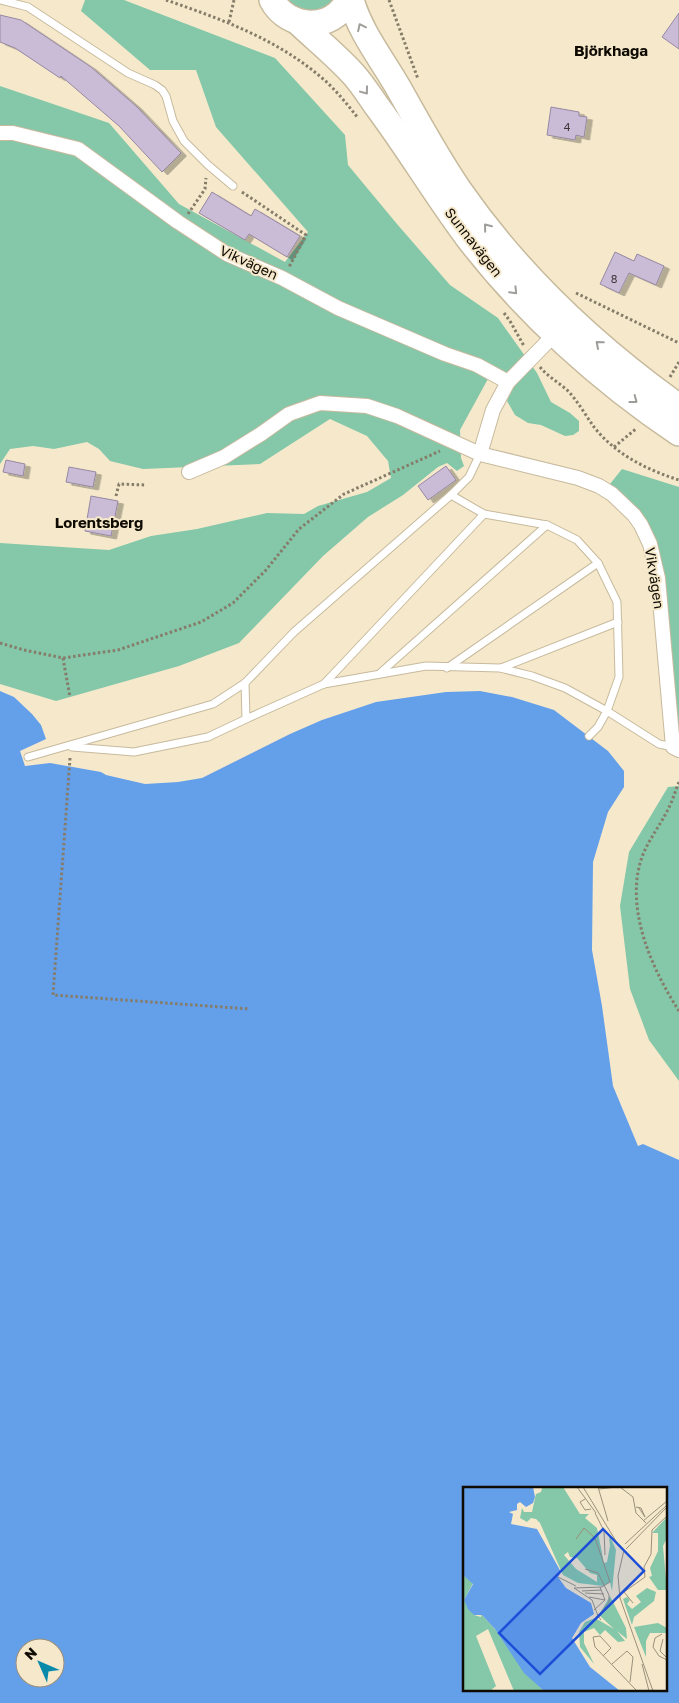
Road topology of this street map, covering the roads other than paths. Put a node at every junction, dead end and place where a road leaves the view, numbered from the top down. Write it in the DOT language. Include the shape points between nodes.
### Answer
graph roads {
  1 [pos="1,0"];
  2 [pos="272,0"];
  3 [pos="350,0"];
  4 [pos="299,23"];
  5 [pos="0,133"];
  6 [pos="233,186"];
  7 [pos="556,334"];
  8 [pos="508,382"];
  9 [pos="679,406"];
  10 [pos="679,433"];
  11 [pos="480,454"];
  12 [pos="188,472"];
  13 [pos="451,495"];
  14 [pos="484,514"];
  15 [pos="547,525"];
  16 [pos="598,563"];
  17 [pos="618,622"];
  18 [pos="446,668"];
  19 [pos="500,668"];
  20 [pos="379,674"];
  21 [pos="245,683"];
  22 [pos="324,684"];
  23 [pos="607,711"];
  24 [pos="246,719"];
  25 [pos="589,736"];
  26 [pos="66,746"];
  27 [pos="676,748"];
  28 [pos="28,757"];
  1 -- 6 [label="lane" via="28,7 128,73 162,90 184,140"];
  2 -- 4 [label="highway, Sunnavägen" via="282,13"];
  3 -- 4 [label="highway" via="338,14 326,21"];
  9 -- 3 [label="highway, Sunnavägen, one-way" via="639,378 573,321 480,219 439,159 362,32"];
  4 -- 7 [label="highway, Sunnavägen, one-way" via="354,75 469,238"];
  5 -- 8 [label="street, Vikvägen" via="13,133 78,149 227,254 338,308 477,365"];
  7 -- 8 [label="street"];
  7 -- 10 [label="highway, Sunnavägen, one-way" via="611,383"];
  8 -- 11 [label="street" via="493,410"];
  11 -- 12 [label="street, Vikvägen" via="397,416 367,406 320,403 289,414 224,457"];
  11 -- 13 [label="lane" via="469,477"];
  11 -- 27 [label="street, Vikvägen" via="590,482 624,504 641,525 650,544 658,578"];
  13 -- 14 [label="lane"];
  13 -- 21 [label="lane" via="294,632"];
  14 -- 15 [label="lane"];
  14 -- 22 [label="lane"];
  15 -- 16 [label="lane" via="577,540"];
  15 -- 20 [label="lane"];
  16 -- 17 [label="lane" via="617,602"];
  16 -- 18 [label="lane"];
  17 -- 19 [label="lane"];
  17 -- 23 [label="lane" via="619,677"];
  18 -- 19 [label="lane"];
  18 -- 20 [label="lane" via="426,666"];
  19 -- 23 [label="lane" via="565,688"];
  20 -- 22 [label="lane"];
  21 -- 24 [label="lane"];
  21 -- 26 [label="lane" via="213,704"];
  22 -- 24 [label="lane"];
  23 -- 25 [label="lane"];
  23 -- 27 [label="lane" via="659,744"];
  24 -- 26 [label="lane" via="208,737 134,752"];
  26 -- 28 [label="lane"];
}
